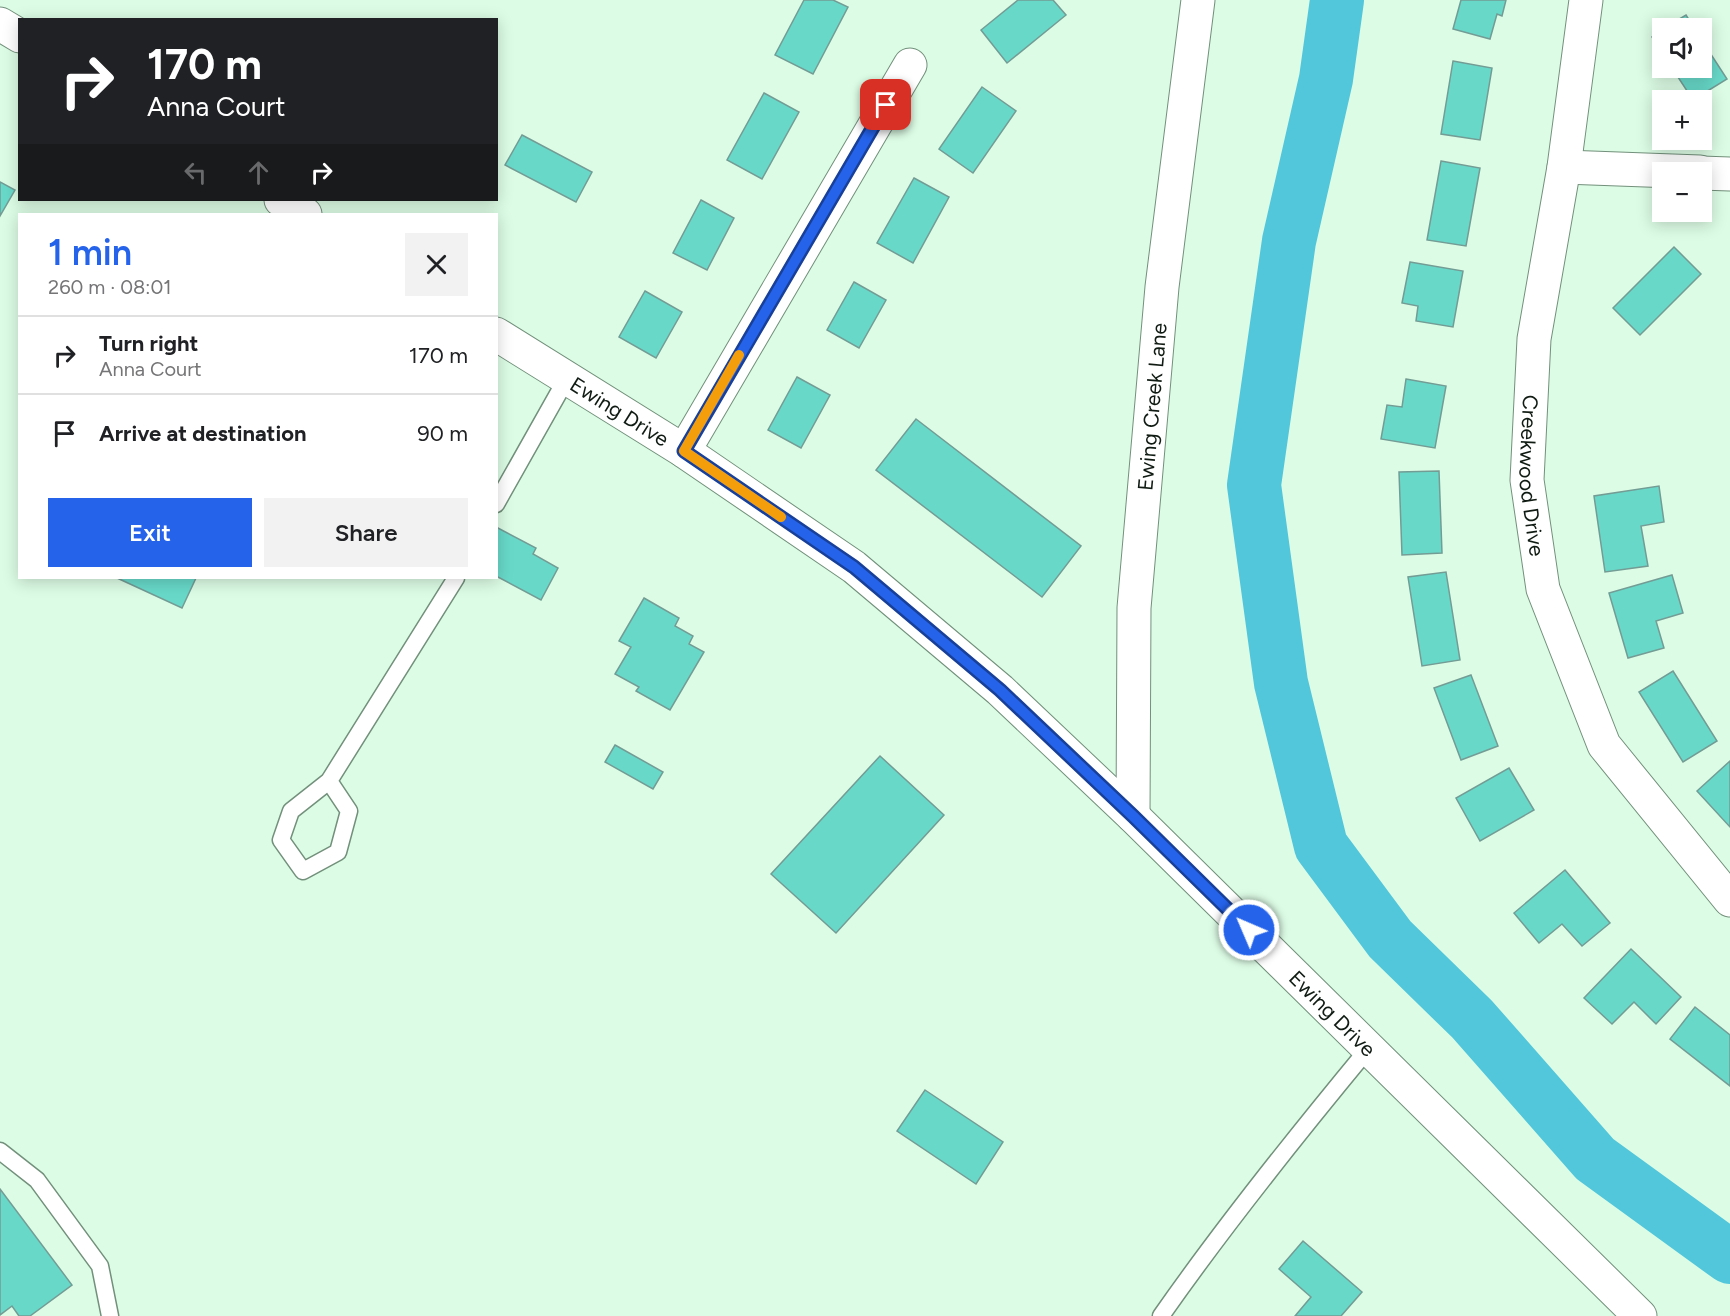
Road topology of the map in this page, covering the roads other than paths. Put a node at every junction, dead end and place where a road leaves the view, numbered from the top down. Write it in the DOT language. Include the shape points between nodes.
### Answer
graph roads {
  1 [pos="1198,0"];
  2 [pos="1586,0"];
  3 [pos="0,24"];
  4 [pos="18,35"];
  5 [pos="910,65"];
  6 [pos="1564,167"];
  7 [pos="1652,170"];
  8 [pos="1712,173"];
  9 [pos="1730,174"];
  10 [pos="498,335"];
  11 [pos="567,378"];
  12 [pos="684,451"];
  13 [pos="498,500"];
  14 [pos="455,579"];
  15 [pos="329,781"];
  16 [pos="1133,816"];
  17 [pos="1730,900"];
  18 [pos="1368,1049"];
  19 [pos="0,1151"];
  20 [pos="110,1316"];
  21 [pos="1161,1316"];
  22 [pos="1640,1316"];
  1 -- 16 [label="street, Ewing Creek Lane" via="1162,288 1134,608"];
  2 -- 6 [label="street, Creekwood Drive"];
  3 -- 4 [label="street"];
  5 -- 12 [label="street"];
  6 -- 7 [label="street"];
  6 -- 17 [label="street, Creekwood Drive" via="1533,350 1527,480 1543,590 1604,745"];
  8 -- 9 [label="street"];
  10 -- 11 [label="street, Ewing Drive"];
  11 -- 12 [label="street, Ewing Drive"];
  11 -- 13 [label="lane"];
  12 -- 16 [label="street, Ewing Drive" via="854,567 1000,690"];
  14 -- 15 [label="lane"];
  15 -- 15 [label="lane" via="291,811 281,840 303,871 338,852 350,811"];
  16 -- 18 [label="street, Ewing Drive"];
  18 -- 21 [label="lane" via="1211,1245"];
  18 -- 22 [label="street, Ewing Drive"];
  19 -- 20 [label="lane" via="37,1180 100,1266"];
}
